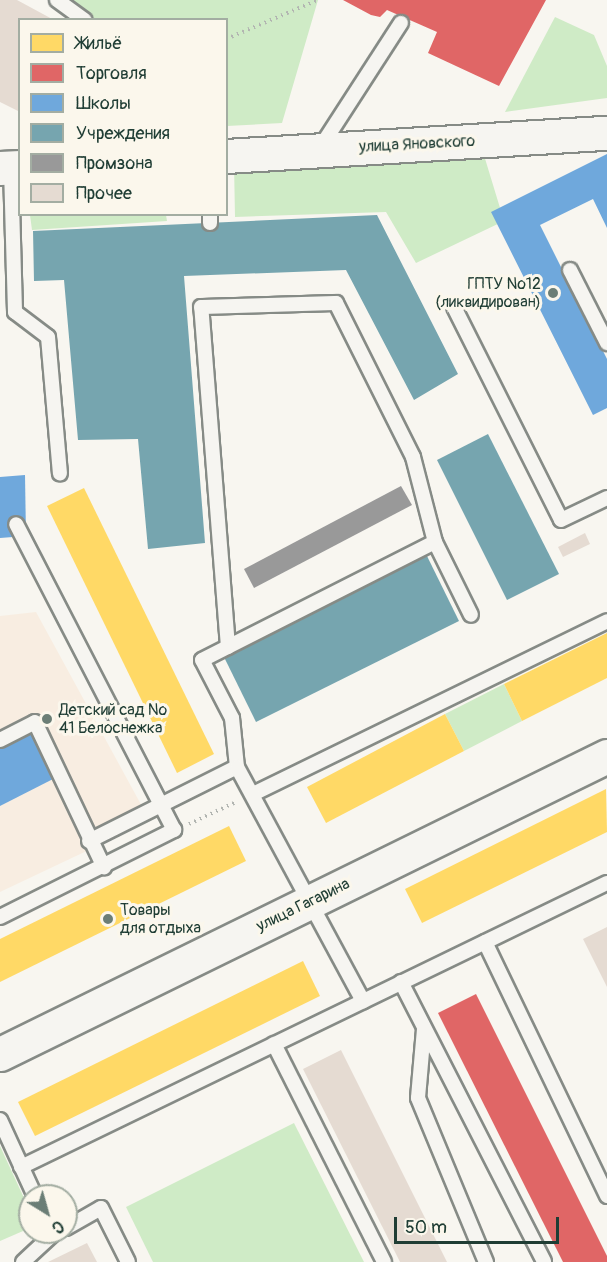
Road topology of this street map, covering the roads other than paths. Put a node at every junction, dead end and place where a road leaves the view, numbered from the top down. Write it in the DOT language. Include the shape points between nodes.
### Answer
graph roads {
  1 [pos="57,0"];
  2 [pos="82,18"];
  3 [pos="401,23"];
  4 [pos="607,133"];
  5 [pos="319,150"];
  6 [pos="228,156"];
  7 [pos="10,168"];
  8 [pos="570,270"];
  9 [pos="453,307"];
  10 [pos="602,319"];
  11 [pos="607,343"];
  12 [pos="60,473"];
  13 [pos="607,498"];
  14 [pos="16,524"];
  15 [pos="435,542"];
  16 [pos="471,615"];
  17 [pos="607,621"];
  18 [pos="228,647"];
  19 [pos="0,740"];
  20 [pos="607,756"];
  21 [pos="237,767"];
  22 [pos="253,794"];
  23 [pos="160,803"];
  24 [pos="89,841"];
  25 [pos="104,867"];
  26 [pos="607,883"];
  27 [pos="311,901"];
  28 [pos="0,917"];
  29 [pos="485,942"];
  30 [pos="401,982"];
  31 [pos="363,1001"];
  32 [pos="424,1027"];
  33 [pos="274,1044"];
  34 [pos="0,1054"];
  35 [pos="0,1120"];
  36 [pos="21,1167"];
  37 [pos="29,1184"];
  38 [pos="607,1196"];
  39 [pos="78,1221"];
  40 [pos="42,1244"];
  41 [pos="23,1262"];
  42 [pos="128,1262"];
  43 [pos="384,1262"];
  44 [pos="486,1262"];
  45 [pos="544,1262"];
  1 -- 2 [label="lane"];
  3 -- 5 [label="lane"];
  4 -- 5 [label="street, улица Яновского"];
  5 -- 6 [label="street, улица Яновского"];
  7 -- 12 [label="lane" via="15,312 48,337"];
  8 -- 10 [label="lane"];
  9 -- 13 [label="lane" via="561,520"];
  10 -- 11 [label="lane"];
  14 -- 23 [label="lane"];
  15 -- 16 [label="lane"];
  15 -- 18 [label="lane"];
  15 -- 18 [label="lane" via="413,457 336,303 201,307"];
  17 -- 22 [label="lane"];
  18 -- 21 [label="lane" via="202,660 232,717"];
  19 -- 24 [label="lane" via="35,722"];
  20 -- 27 [label="street, улица Гагарина"];
  21 -- 22 [label="lane"];
  21 -- 23 [label="lane"];
  22 -- 27 [label="lane"];
  23 -- 24 [label="lane"];
  23 -- 25 [label="lane" via="174,830"];
  24 -- 25 [label="lane"];
  25 -- 28 [label="lane"];
  26 -- 29 [label="lane"];
  27 -- 31 [label="lane"];
  27 -- 34 [label="street, улица Гагарина"];
  29 -- 30 [label="lane"];
  29 -- 38 [label="lane"];
  30 -- 31 [label="lane"];
  30 -- 32 [label="lane"];
  31 -- 33 [label="lane"];
  32 -- 44 [label="lane" via="418,1098"];
  32 -- 45 [label="lane"];
  33 -- 36 [label="lane"];
  33 -- 43 [label="lane"];
  35 -- 36 [label="lane"];
  36 -- 37 [label="lane"];
  39 -- 42 [label="lane" via="101,1208"];
  40 -- 41 [label="lane"];
}
